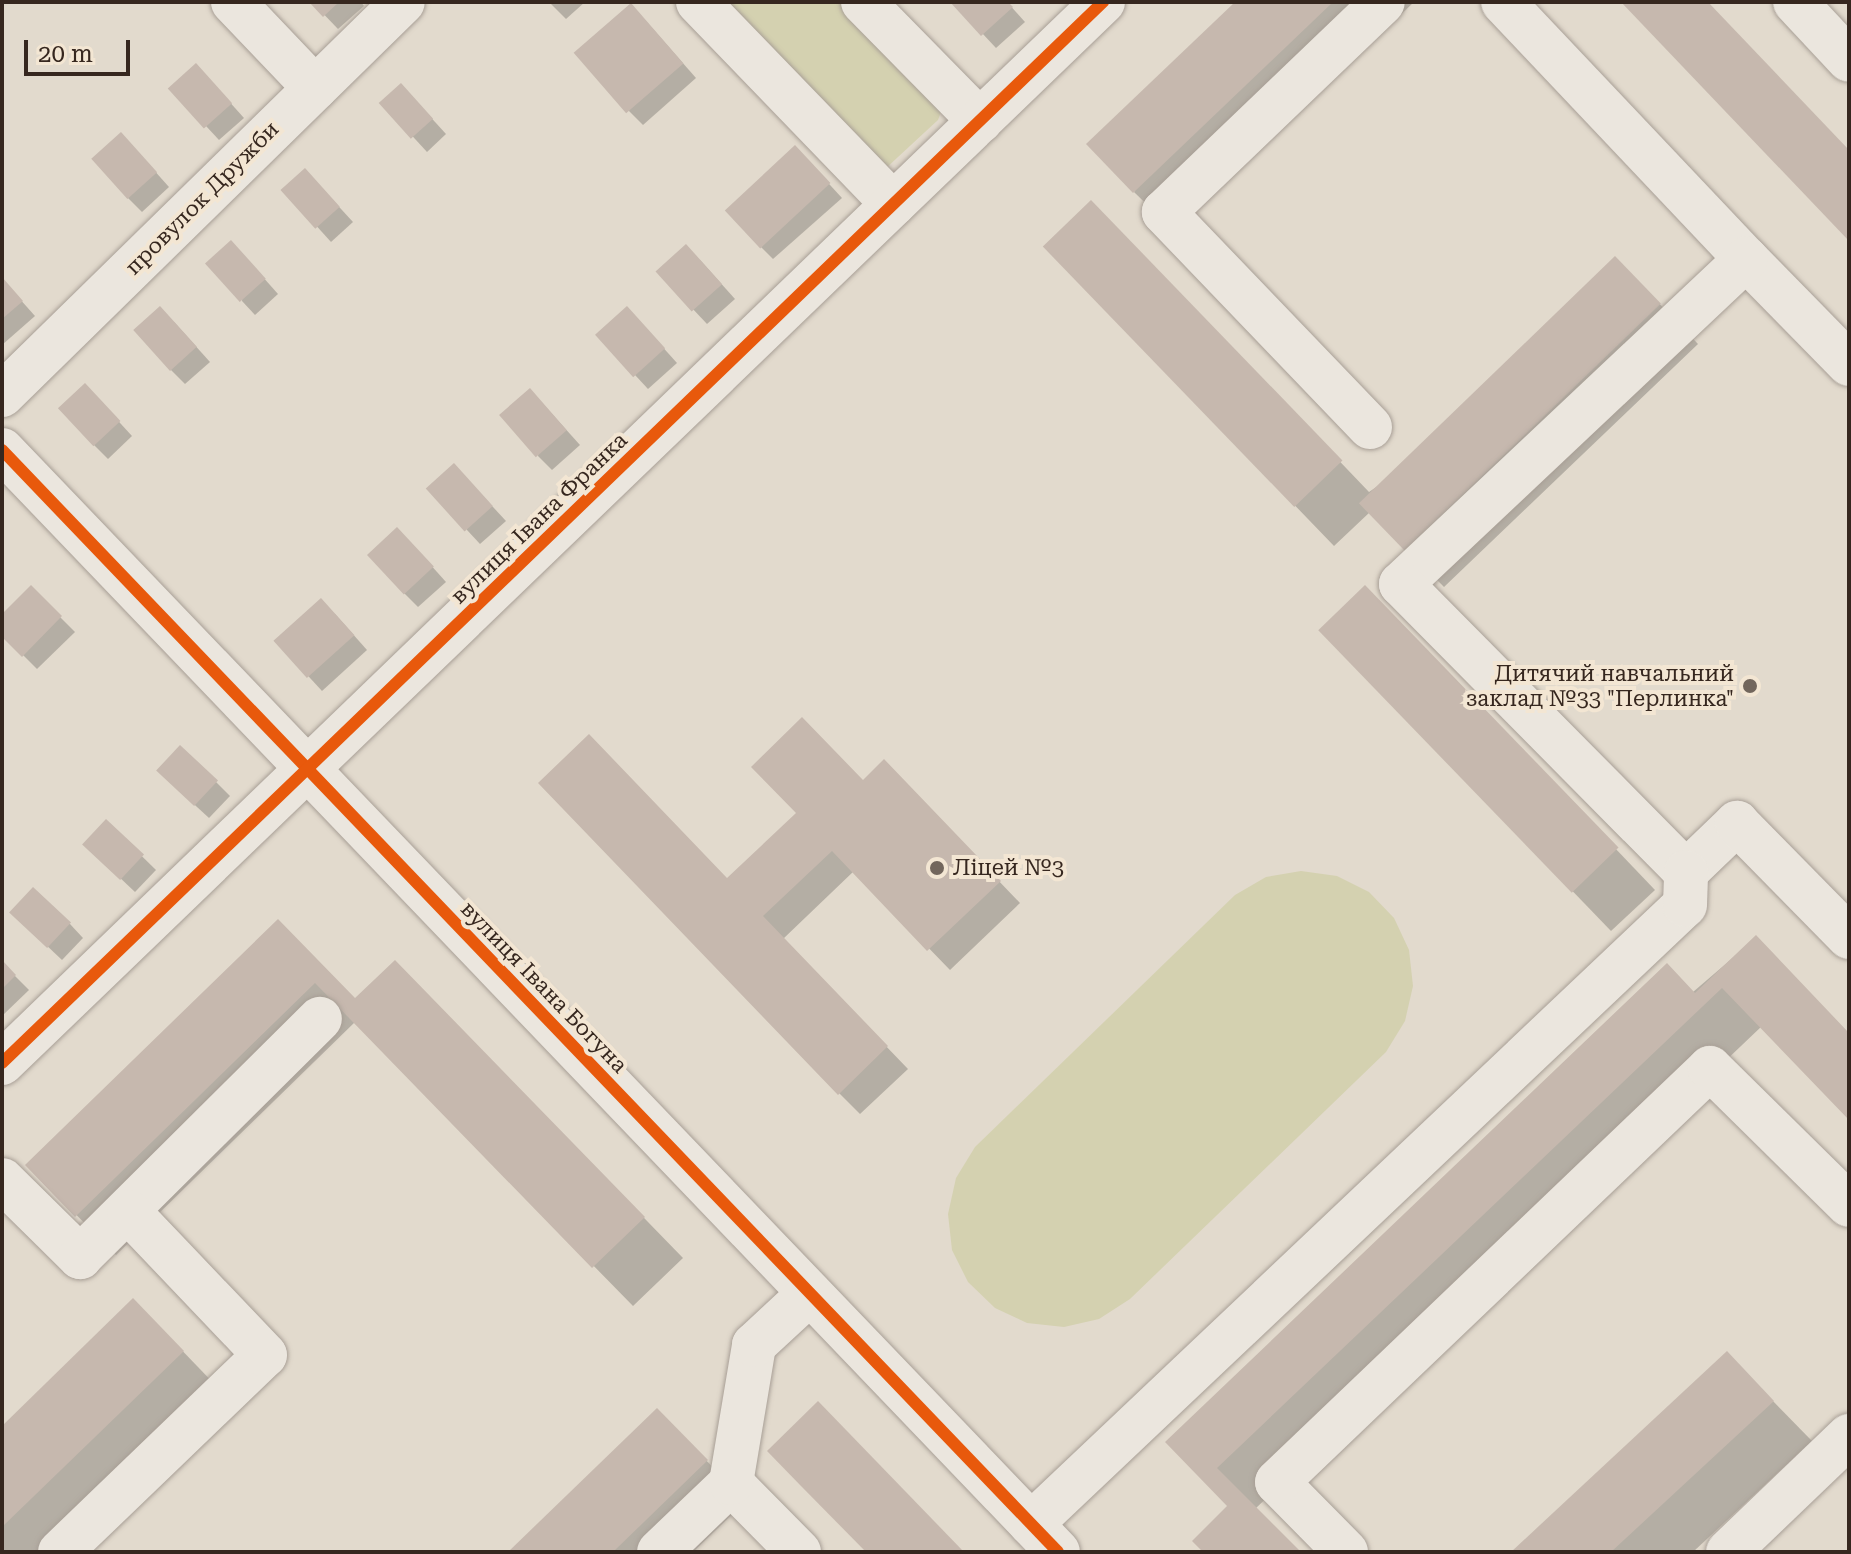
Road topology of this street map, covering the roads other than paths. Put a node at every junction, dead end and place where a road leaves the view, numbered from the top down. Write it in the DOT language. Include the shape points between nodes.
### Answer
graph roads {
  1 [pos="233,2"];
  2 [pos="403,2"];
  3 [pos="698,2"];
  4 [pos="863,2"];
  5 [pos="1103,2"];
  6 [pos="1383,2"];
  7 [pos="1503,2"];
  8 [pos="1795,2"];
  9 [pos="1849,60"];
  10 [pos="315,88"];
  11 [pos="980,121"];
  12 [pos="893,204"];
  13 [pos="1746,259"];
  14 [pos="1849,364"];
  15 [pos="2,395"];
  16 [pos="1370,427"];
  17 [pos="2,450"];
  18 [pos="307,769"];
  19 [pos="1686,872"];
  20 [pos="1849,937"];
  21 [pos="320,1019"];
  22 [pos="2,1063"];
  23 [pos="2,1180"];
  24 [pos="1849,1205"];
  25 [pos="129,1212"];
  26 [pos="810,1293"];
  27 [pos="1849,1436"];
  28 [pos="731,1483"];
  29 [pos="1045,1538"];
  30 [pos="60,1552"];
  31 [pos="659,1552"];
  32 [pos="799,1552"];
  33 [pos="1346,1552"];
  34 [pos="1728,1552"];
  1 -- 10 [label="street"];
  2 -- 10 [label="street, провулок Дружби"];
  3 -- 12 [label="street"];
  4 -- 11 [label="street"];
  5 -- 11 [label="street, вулиця Івана Франка"];
  6 -- 16 [label="street" via="1164,212"];
  7 -- 13 [label="street"];
  8 -- 9 [label="street"];
  10 -- 15 [label="street, провулок Дружби"];
  11 -- 12 [label="street, вулиця Івана Франка"];
  12 -- 18 [label="street, вулиця Івана Франка"];
  13 -- 14 [label="street"];
  13 -- 19 [label="street" via="1401,584"];
  17 -- 18 [label="street, вулиця Івана Богуна"];
  18 -- 22 [label="street, вулиця Івана Франка"];
  18 -- 26 [label="street, вулиця Івана Богуна"];
  19 -- 20 [label="street" via="1737,823"];
  19 -- 29 [label="street" via="1685,905"];
  21 -- 25 [label="street"];
  23 -- 25 [label="street" via="80,1257"];
  24 -- 33 [label="street" via="1710,1068 1277,1482"];
  25 -- 30 [label="street" via="265,1355"];
  26 -- 28 [label="street" via="754,1345"];
  26 -- 29 [label="street, вулиця Івана Богуна"];
  27 -- 34 [label="street"];
  28 -- 31 [label="street"];
  28 -- 32 [label="street"];
}
